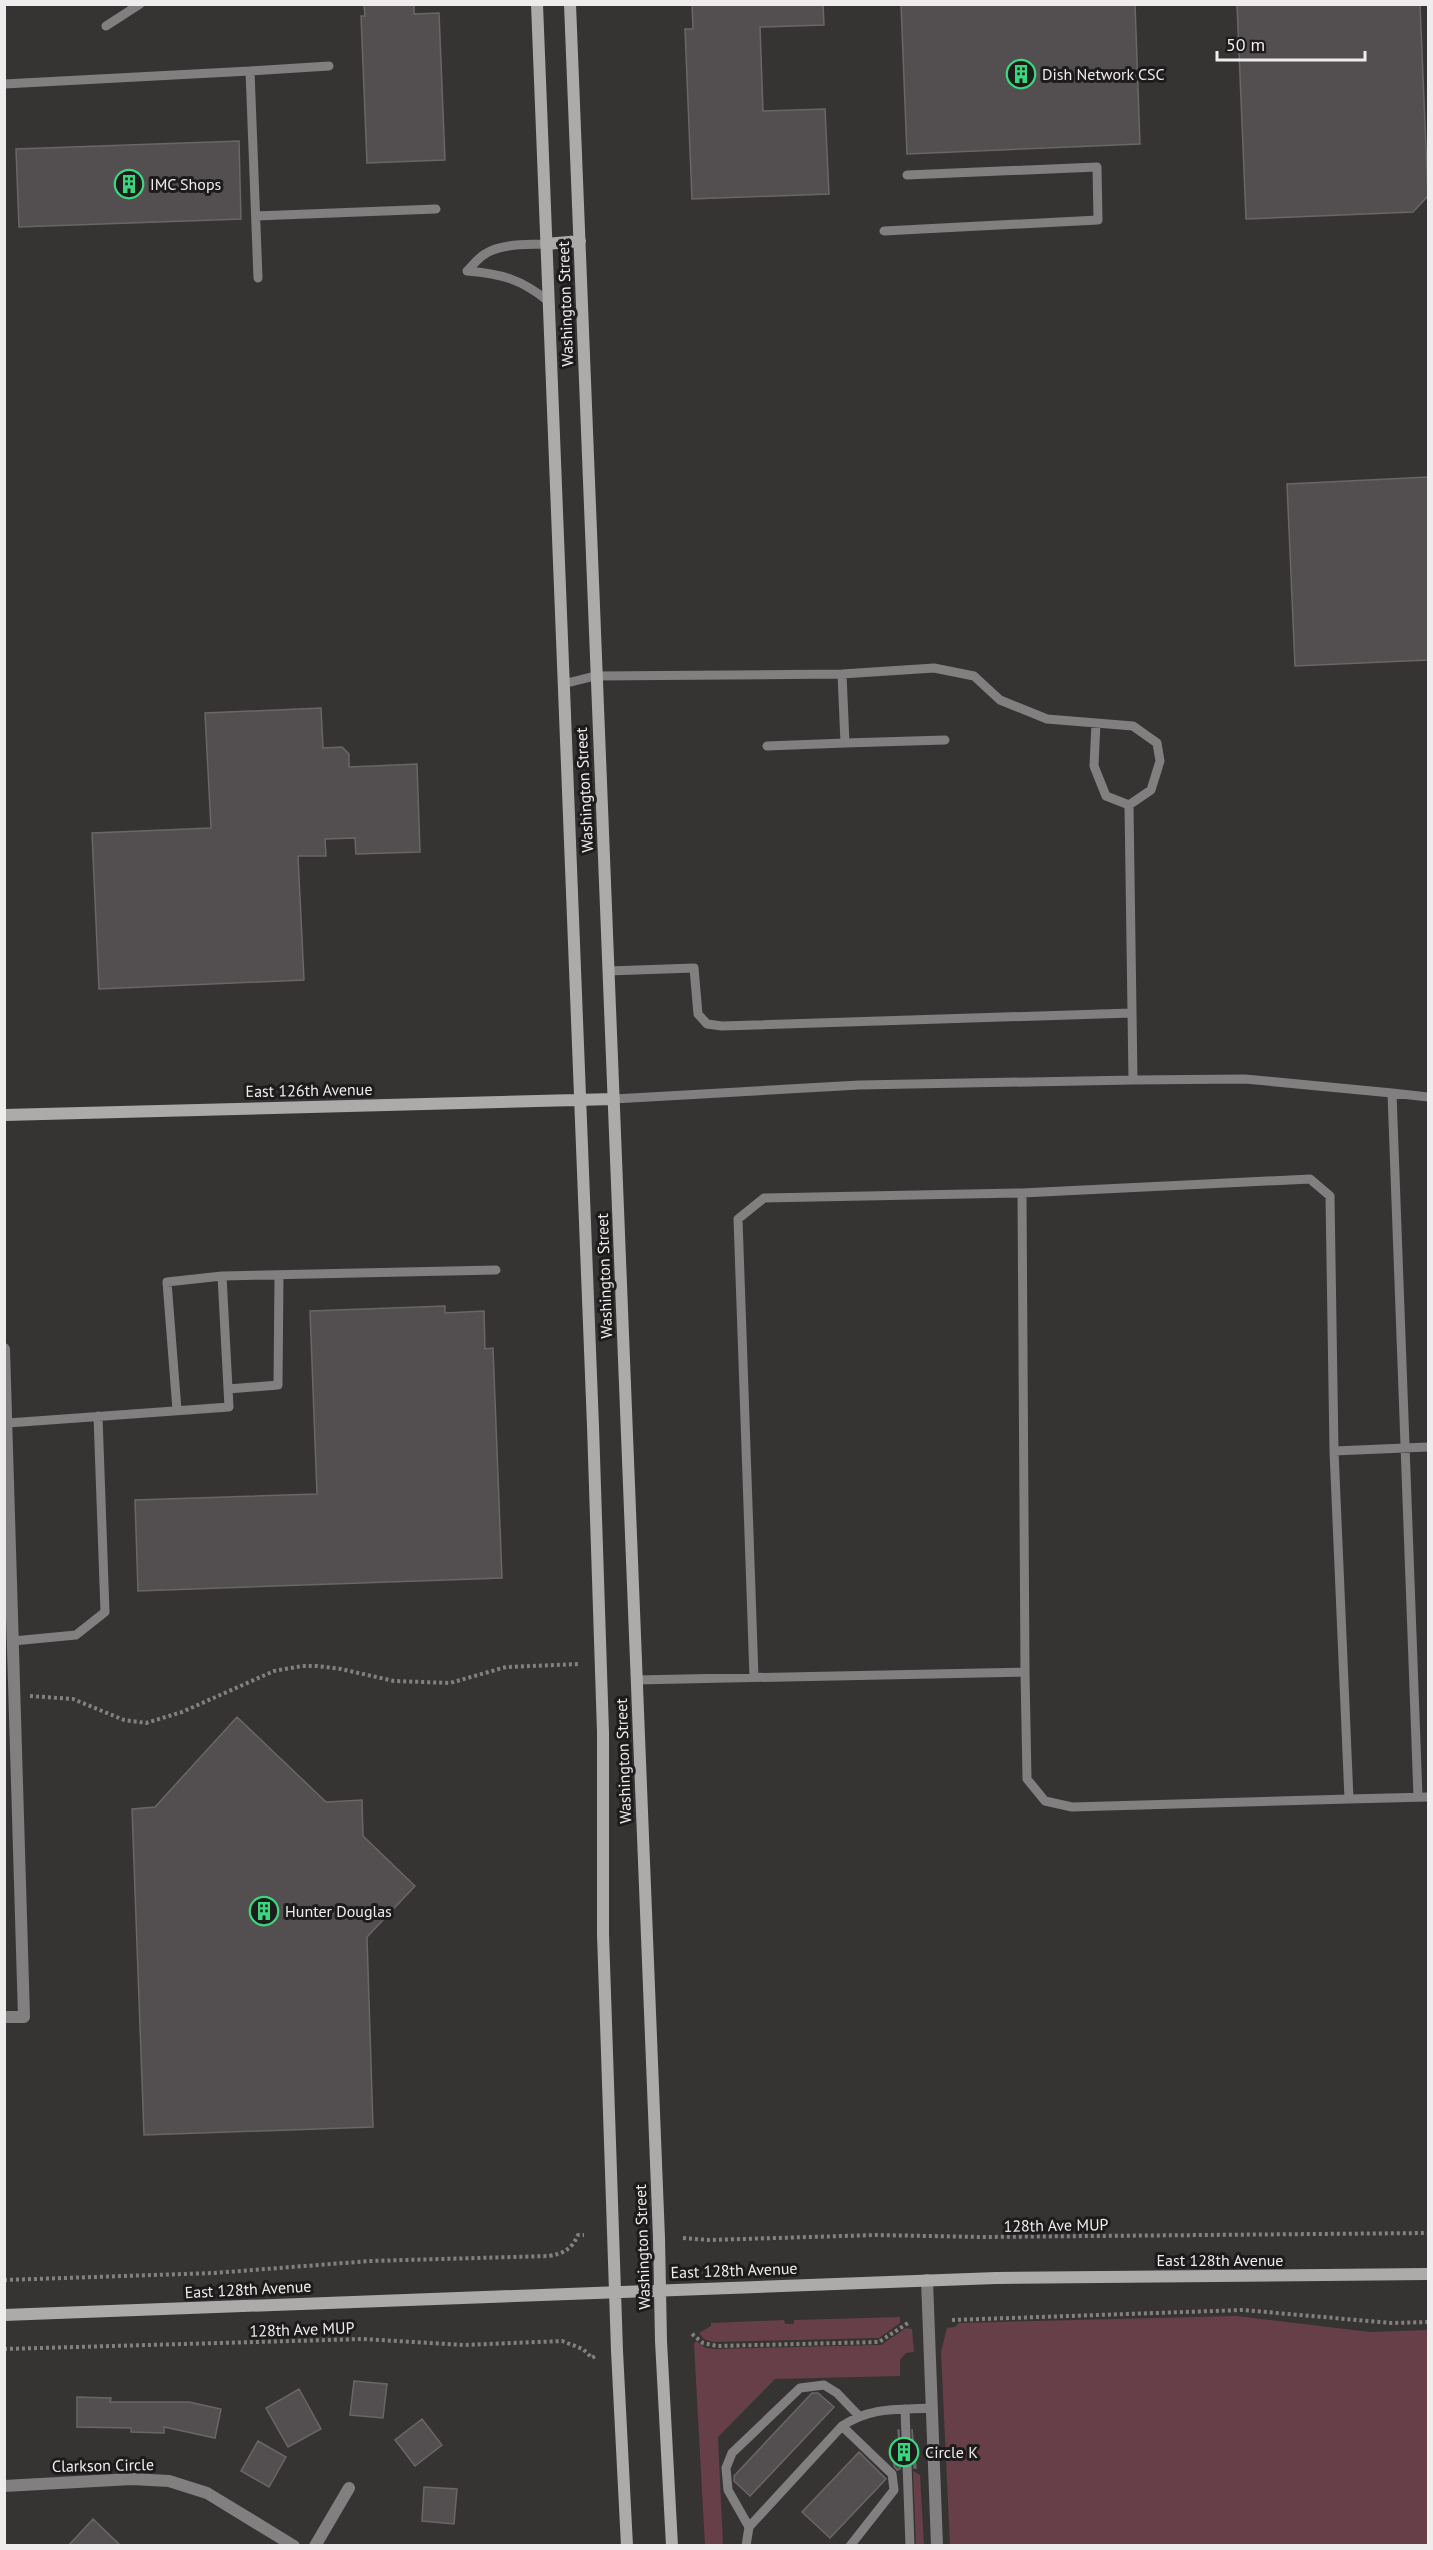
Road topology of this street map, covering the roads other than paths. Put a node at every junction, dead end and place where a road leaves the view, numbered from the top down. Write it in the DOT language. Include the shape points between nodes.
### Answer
graph roads {
  1 [pos="140,4"];
  2 [pos="537,4"];
  3 [pos="570,4"];
  4 [pos="106,26"];
  5 [pos="329,66"];
  6 [pos="250,71"];
  7 [pos="4,84"];
  8 [pos="907,175"];
  9 [pos="436,209"];
  10 [pos="256,216"];
  11 [pos="884,231"];
  12 [pos="580,241"];
  13 [pos="546,244"];
  14 [pos="258,278"];
  15 [pos="548,301"];
  16 [pos="842,674"];
  17 [pos="596,676"];
  18 [pos="563,684"];
  19 [pos="1096,723"];
  20 [pos="945,740"];
  21 [pos="845,743"];
  22 [pos="767,746"];
  23 [pos="1129,805"];
  24 [pos="608,971"];
  25 [pos="1131,1013"];
  26 [pos="1133,1080"];
  27 [pos="1392,1093"];
  28 [pos="1428,1097"];
  29 [pos="614,1100"];
  30 [pos="580,1101"];
  31 [pos="4,1115"];
  32 [pos="1022,1193"];
  33 [pos="496,1270"];
  34 [pos="279,1275"];
  35 [pos="222,1276"];
  36 [pos="4,1348"];
  37 [pos="228,1389"];
  38 [pos="177,1410"];
  39 [pos="98,1416"];
  40 [pos="8,1423"];
  41 [pos="1428,1447"];
  42 [pos="1407,1448"];
  43 [pos="1334,1451"];
  44 [pos="13,1641"];
  45 [pos="1025,1672"];
  46 [pos="754,1677"];
  47 [pos="636,1680"];
  48 [pos="1418,1797"];
  49 [pos="1428,1797"];
  50 [pos="1349,1799"];
  51 [pos="4,2017"];
  52 [pos="1428,2274"];
  53 [pos="927,2280"];
  54 [pos="660,2289"];
  55 [pos="615,2291"];
  56 [pos="4,2315"];
  57 [pos="905,2409"];
  58 [pos="932,2409"];
  59 [pos="858,2415"];
  60 [pos="842,2426"];
  61 [pos="4,2486"];
  62 [pos="349,2488"];
  63 [pos="749,2527"];
  64 [pos="294,2546"];
  65 [pos="315,2546"];
  66 [pos="627,2546"];
  67 [pos="672,2546"];
  68 [pos="746,2546"];
  69 [pos="850,2546"];
  70 [pos="910,2546"];
  71 [pos="937,2546"];
  1 -- 4 [label="lane"];
  2 -- 13 [label="main road, Washington Street"];
  3 -- 12 [label="main road, Washington Street"];
  5 -- 6 [label="lane"];
  6 -- 7 [label="lane"];
  6 -- 10 [label="lane"];
  8 -- 11 [label="lane" via="1097,167 1098,220"];
  9 -- 10 [label="lane"];
  10 -- 14 [label="lane"];
  12 -- 13 [label="main road"];
  12 -- 17 [label="main road, Washington Street"];
  13 -- 15 [label="main road, Washington Street"];
  13 -- 15 [label="lane" via="495,250 467,271 511,278"];
  15 -- 18 [label="main road, Washington Street"];
  16 -- 17 [label="lane"];
  16 -- 19 [label="lane" via="934,668 974,676 1000,700 1047,719"];
  16 -- 21 [label="lane"];
  17 -- 18 [label="lane"];
  17 -- 24 [label="main road, Washington Street"];
  18 -- 30 [label="main road, Washington Street"];
  19 -- 23 [label="lane" via="1094,766 1106,796"];
  19 -- 23 [label="lane" via="1133,726 1157,743 1160,761 1151,790"];
  20 -- 21 [label="lane"];
  21 -- 22 [label="lane"];
  23 -- 25 [label="lane"];
  24 -- 25 [label="lane" via="694,968 698,1014 707,1024 722,1026"];
  24 -- 29 [label="main road, Washington Street"];
  25 -- 26 [label="lane"];
  26 -- 27 [label="lane" via="1245,1079"];
  26 -- 29 [label="lane" via="859,1085"];
  27 -- 28 [label="lane"];
  27 -- 42 [label="lane"];
  29 -- 30 [label="main road, East 126th Avenue"];
  29 -- 47 [label="main road, Washington Street"];
  30 -- 31 [label="main road, East 126th Avenue"];
  30 -- 55 [label="main road, Washington Street" via="603,1732 603,1934"];
  32 -- 43 [label="lane" via="1310,1179 1330,1196"];
  32 -- 45 [label="lane"];
  32 -- 46 [label="lane" via="764,1198 738,1220"];
  33 -- 34 [label="lane"];
  34 -- 35 [label="lane"];
  34 -- 37 [label="lane" via="278,1385"];
  35 -- 37 [label="lane"];
  35 -- 38 [label="lane" via="167,1282"];
  36 -- 40 [label="street"];
  37 -- 38 [label="lane" via="229,1407"];
  38 -- 39 [label="lane"];
  39 -- 40 [label="lane"];
  39 -- 44 [label="lane" via="105,1612 76,1635"];
  40 -- 44 [label="street"];
  41 -- 42 [label="lane"];
  42 -- 43 [label="lane"];
  42 -- 48 [label="lane"];
  43 -- 50 [label="lane"];
  44 -- 51 [label="street" via="24,2017"];
  45 -- 46 [label="lane"];
  45 -- 50 [label="lane" via="1027,1779 1045,1801 1072,1807"];
  46 -- 47 [label="lane"];
  47 -- 54 [label="main road, Washington Street"];
  48 -- 49 [label="lane"];
  48 -- 50 [label="lane"];
  52 -- 53 [label="main road, East 128th Avenue"];
  53 -- 54 [label="main road, East 128th Avenue"];
  53 -- 58 [label="street"];
  54 -- 55 [label="main road, East 128th Avenue"];
  54 -- 67 [label="main road, Washington Street"];
  55 -- 56 [label="main road, East 128th Avenue"];
  55 -- 66 [label="main road, Washington Street"];
  57 -- 58 [label="lane"];
  57 -- 59 [label="lane"];
  57 -- 70 [label="lane"];
  58 -- 71 [label="street"];
  59 -- 60 [label="lane"];
  59 -- 63 [label="lane" via="824,2385 800,2388 732,2453 726,2468 728,2490"];
  60 -- 63 [label="lane"];
  60 -- 69 [label="lane" via="892,2474 894,2490"];
  61 -- 64 [label="street, Clarkson Circle" via="121,2479 169,2481 207,2493"];
  62 -- 65 [label="street"];
  63 -- 68 [label="lane"];
}
